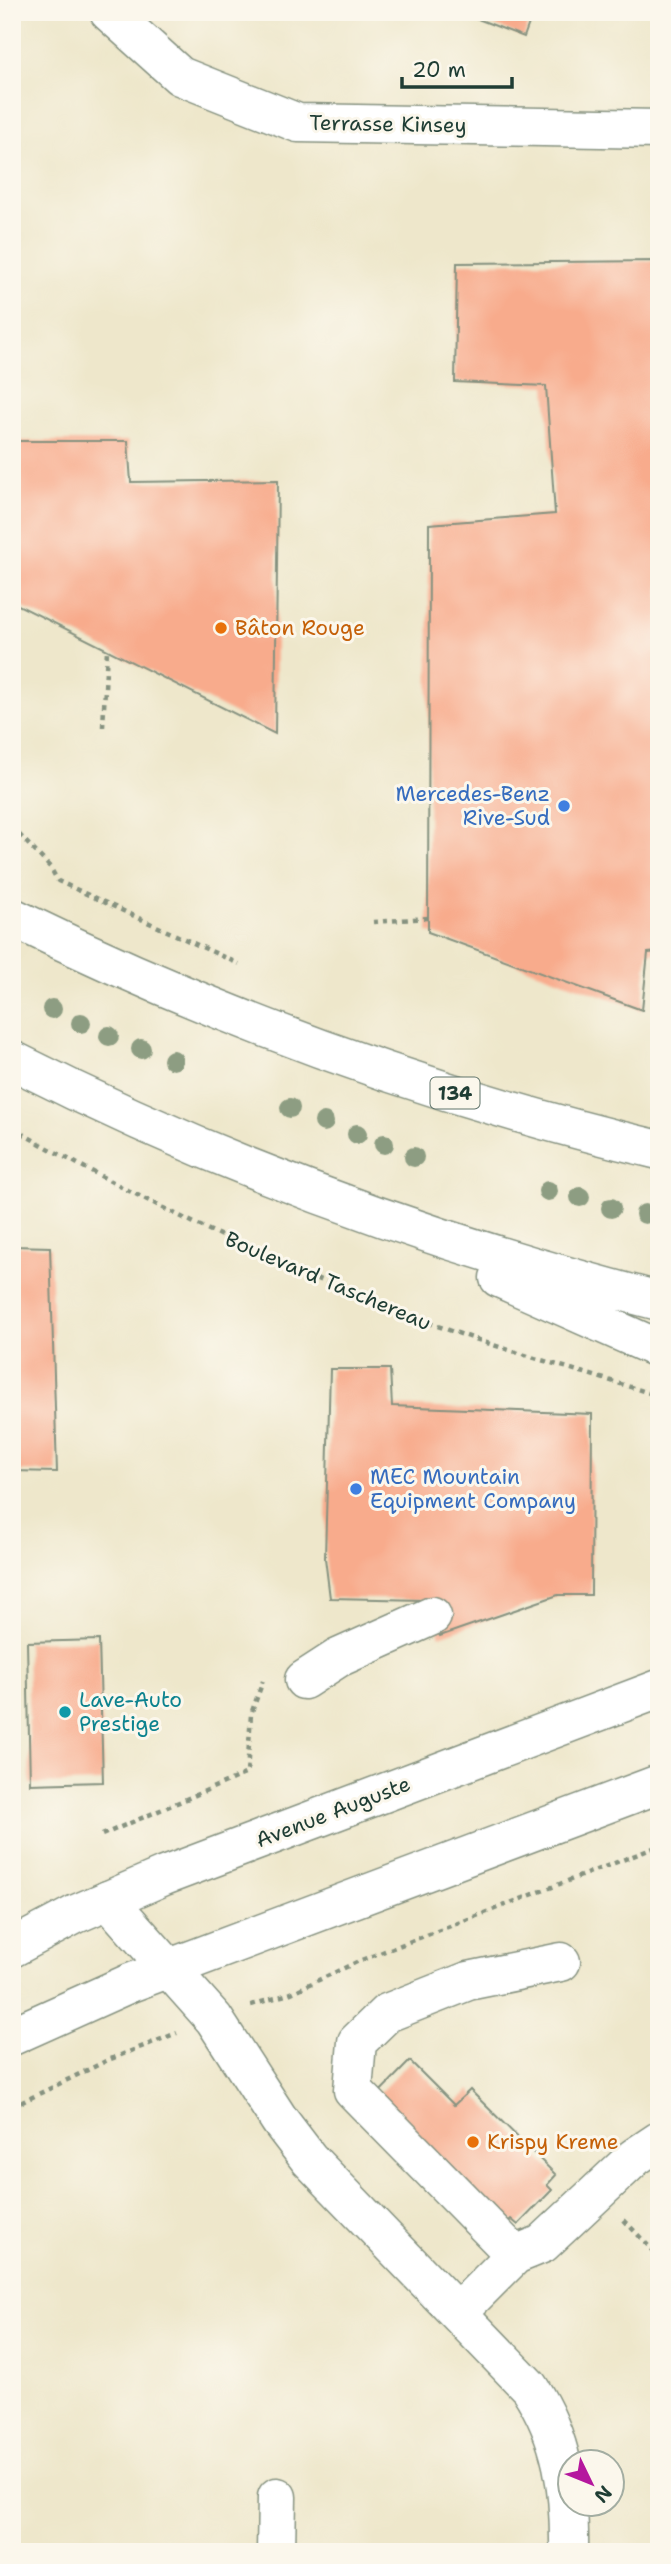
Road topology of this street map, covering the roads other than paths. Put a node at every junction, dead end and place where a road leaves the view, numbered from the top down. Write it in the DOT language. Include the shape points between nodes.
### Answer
graph roads {
  1 [pos="109,12"];
  2 [pos="659,128"];
  3 [pos="12,917"];
  4 [pos="12,1060"];
  5 [pos="659,1150"];
  6 [pos="277,1178"];
  7 [pos="659,1301"];
  8 [pos="659,1349"];
  9 [pos="432,1616"];
  10 [pos="304,1680"];
  11 [pos="659,1689"];
  12 [pos="659,1784"];
  13 [pos="108,1900"];
  14 [pos="12,1948"];
  15 [pos="561,1962"];
  16 [pos="171,1968"];
  17 [pos="12,2036"];
  18 [pos="659,2141"];
  19 [pos="515,2255"];
  20 [pos="458,2312"];
  21 [pos="277,2497"];
  22 [pos="276,2552"];
  23 [pos="569,2552"];
  1 -- 2 [label="main road, Terrasse Kinsey" via="180,76 298,122"];
  3 -- 5 [label="main road, 134" via="152,982 268,1028 453,1093"];
  4 -- 6 [label="main road"];
  6 -- 7 [label="main road" via="471,1248"];
  6 -- 8 [label="main road"];
  9 -- 10 [label="main road" via="338,1658"];
  11 -- 13 [label="main road, Avenue Auguste"];
  12 -- 16 [label="main road"];
  13 -- 14 [label="main road, Avenue Auguste"];
  13 -- 16 [label="main road"];
  15 -- 19 [label="main road" via="468,1980 387,2013 357,2042 353,2090"];
  16 -- 17 [label="main road"];
  16 -- 20 [label="main road" via="214,2019 309,2159"];
  18 -- 19 [label="main road" via="635,2157 542,2244"];
  19 -- 20 [label="main road"];
  20 -- 23 [label="main road" via="529,2387 550,2423 563,2461"];
  21 -- 22 [label="main road"];
}
